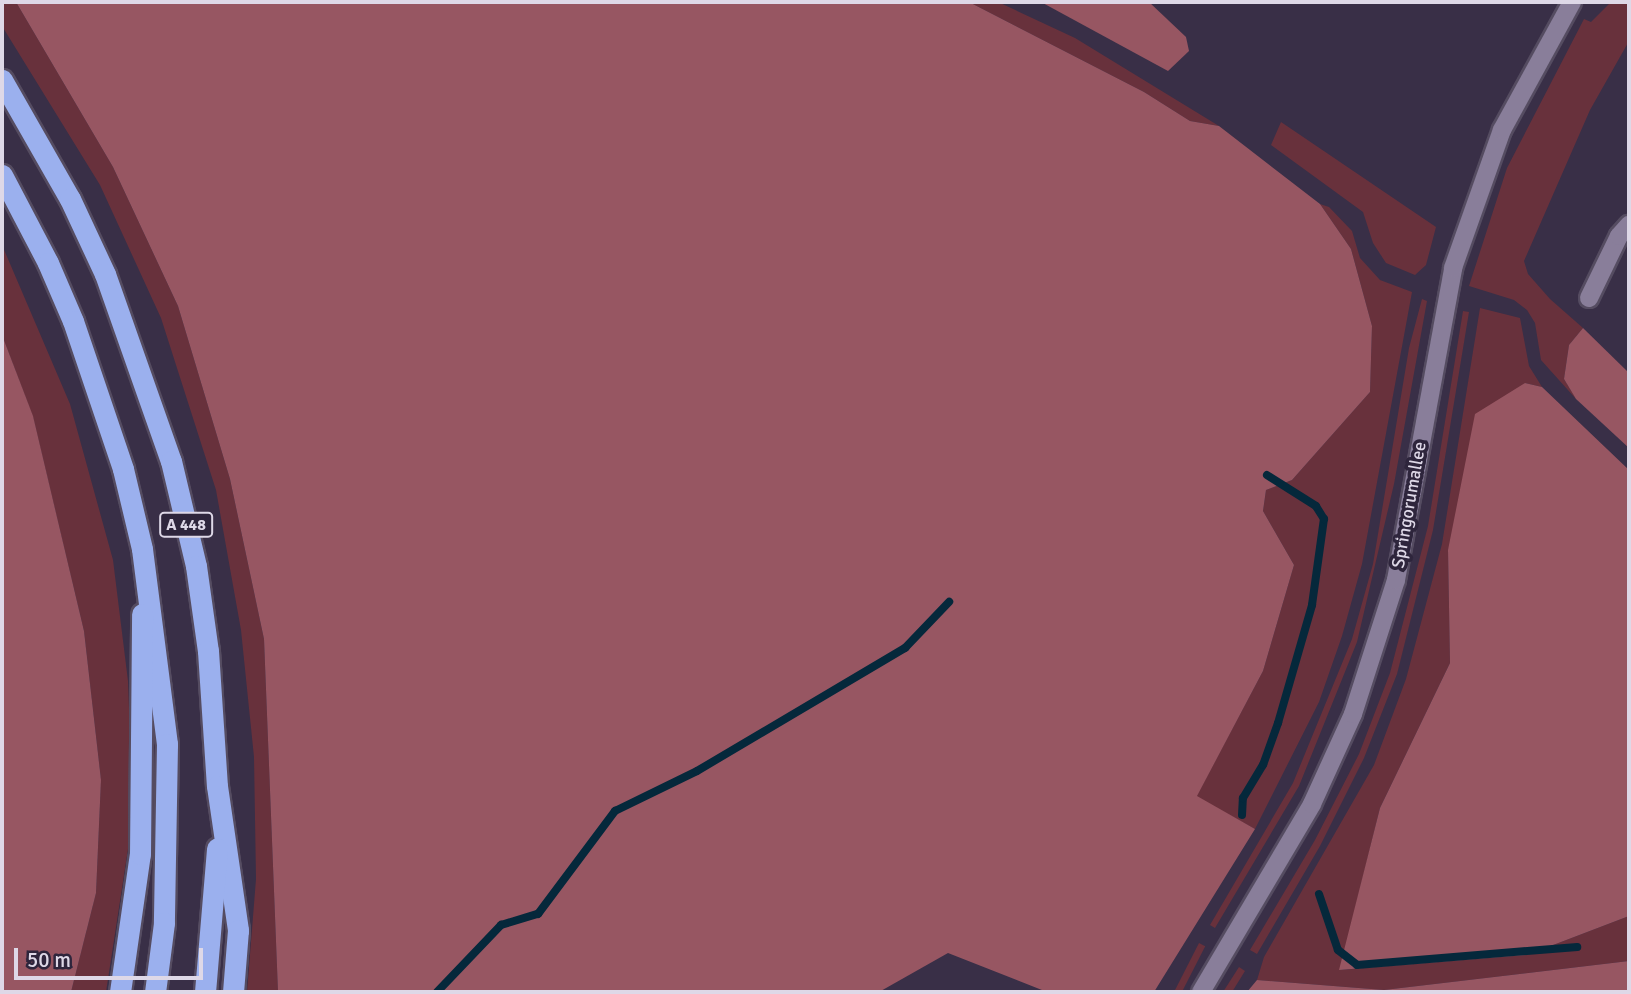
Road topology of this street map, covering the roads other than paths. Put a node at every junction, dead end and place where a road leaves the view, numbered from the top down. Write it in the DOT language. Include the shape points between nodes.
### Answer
graph roads {
  1 [pos="1572,2"];
  2 [pos="2,80"];
  3 [pos="2,175"];
  4 [pos="1629,225"];
  5 [pos="1589,298"];
  6 [pos="142,549"];
  7 [pos="217,786"];
  8 [pos="120,992"];
  9 [pos="155,992"];
  10 [pos="205,992"];
  11 [pos="233,992"];
  12 [pos="1201,992"];
  1 -- 12 [label="street, Springorumallee" via="1502,131 1453,268 1396,580 1353,714 1312,804"];
  2 -- 7 [label="highway, A 448" via="64,187 106,274 171,461 196,566 208,651"];
  3 -- 6 [label="highway, A 448" via="73,321 123,469"];
  4 -- 5 [label="street"];
  6 -- 8 [label="highway" via="140,841"];
  6 -- 9 [label="highway, A 448" via="167,744 164,923"];
  7 -- 10 [label="highway, A 448" via="217,860"];
  7 -- 11 [label="highway" via="238,930"];
}
